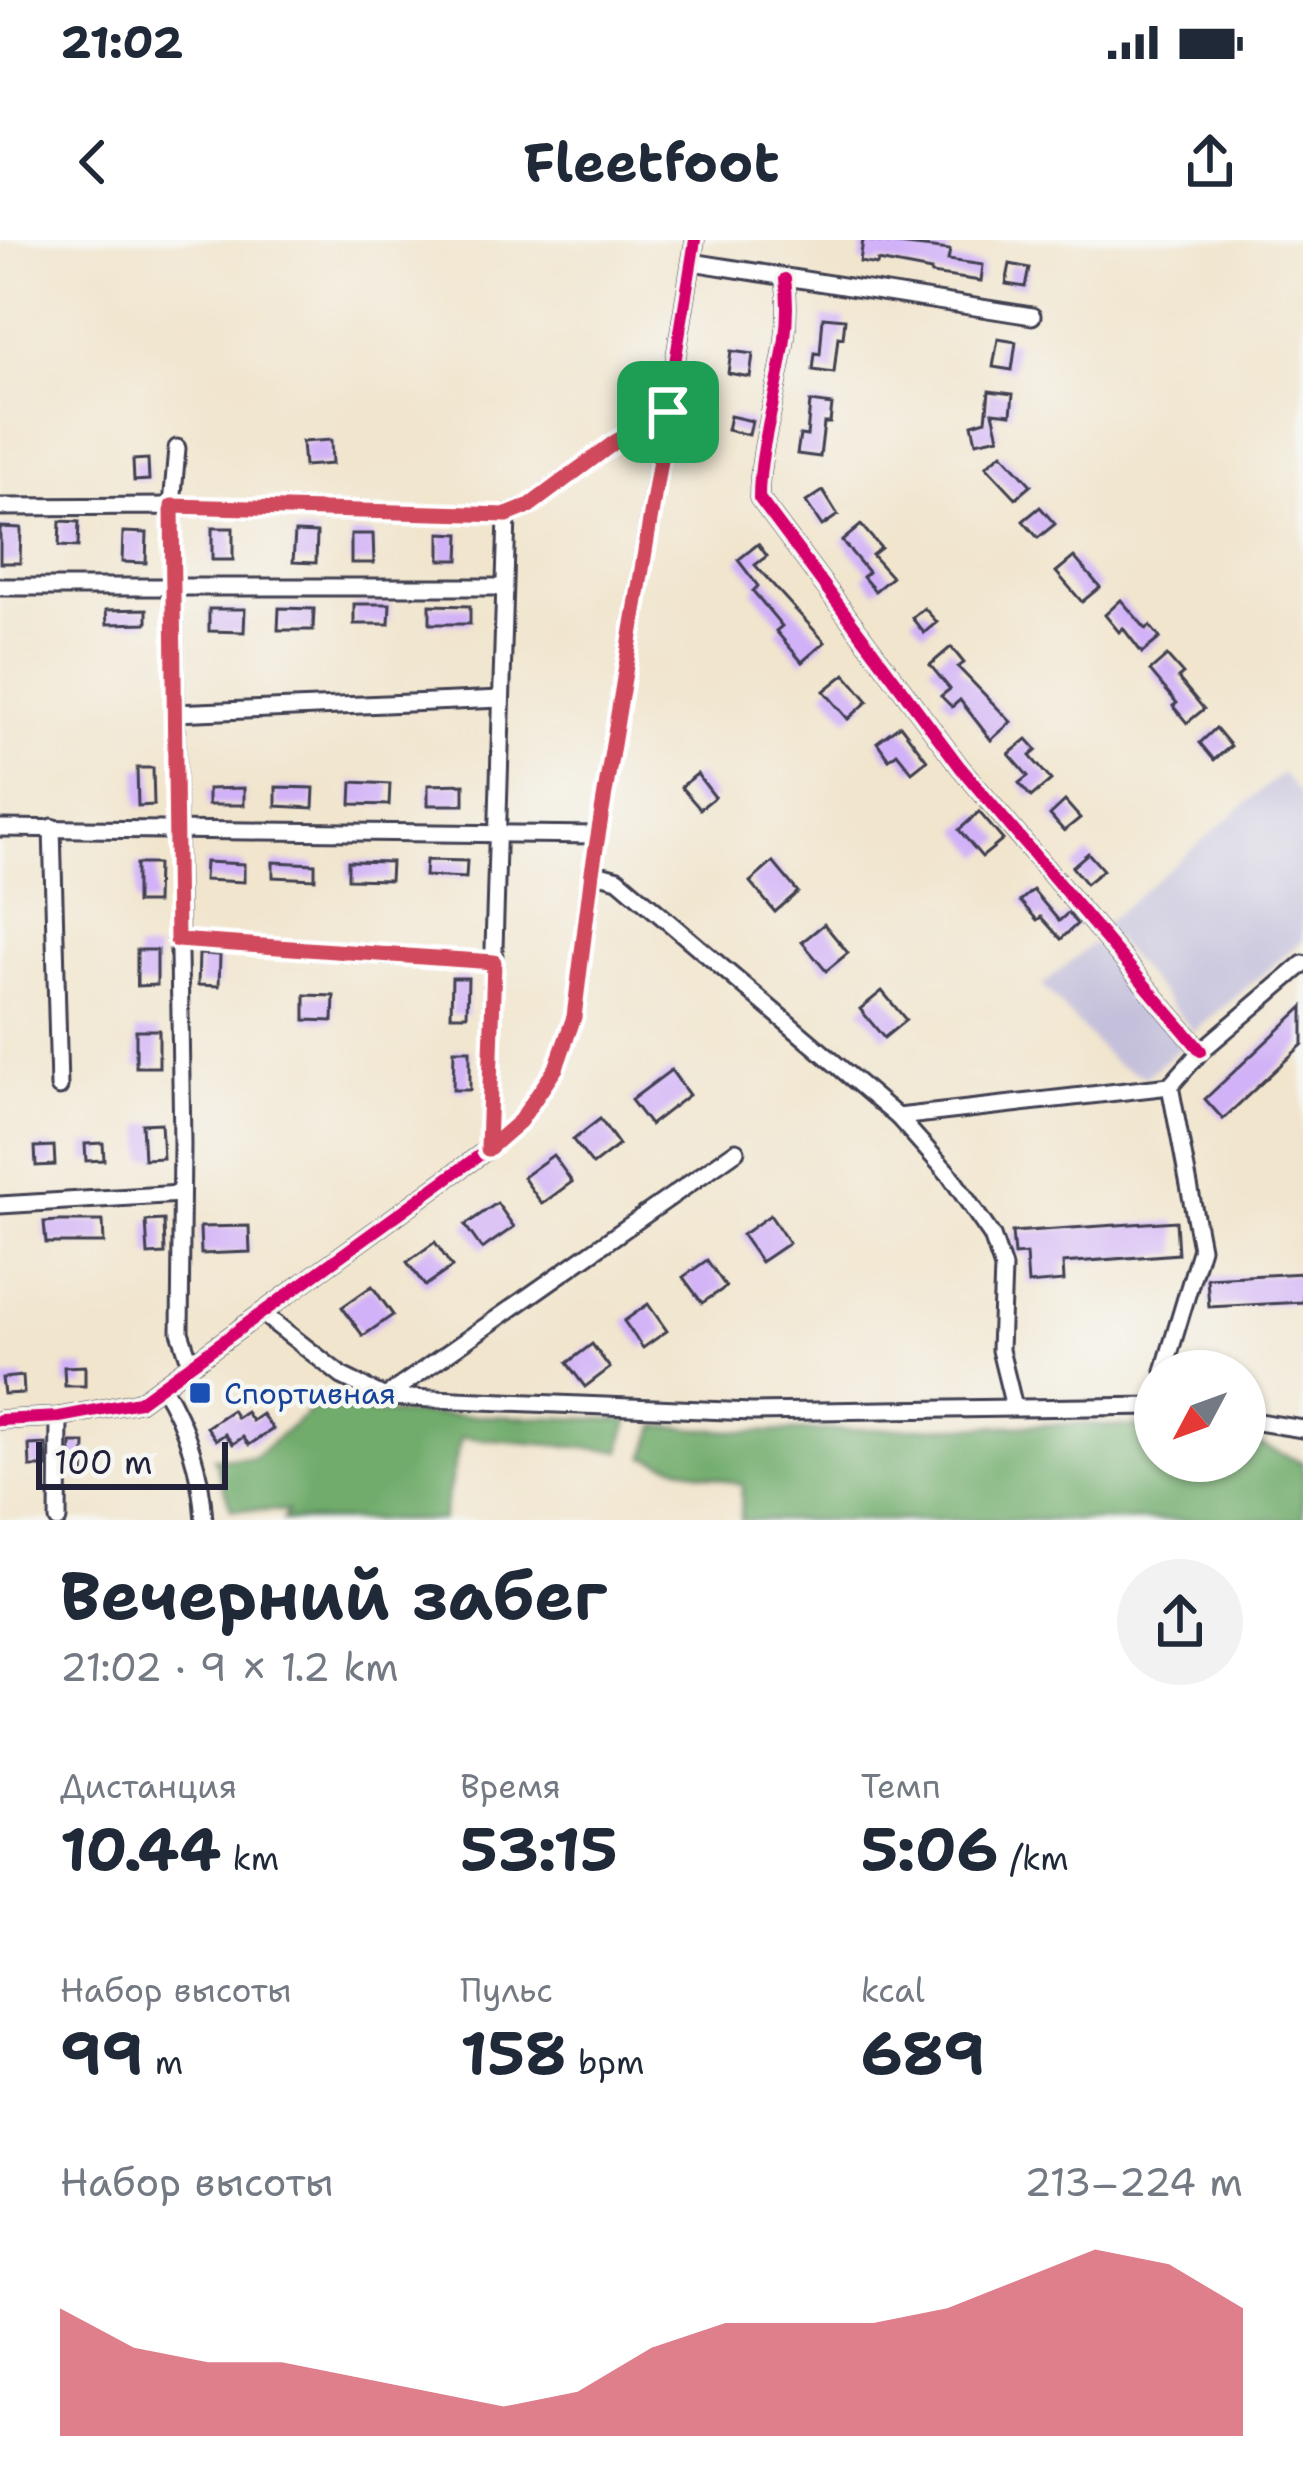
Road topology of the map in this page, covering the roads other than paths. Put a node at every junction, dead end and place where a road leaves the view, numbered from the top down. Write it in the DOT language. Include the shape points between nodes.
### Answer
graph roads {
  1 [pos="694,240"];
  2 [pos="692,262"];
  3 [pos="785,279"];
  4 [pos="1032,316"];
  5 [pos="668,412"];
  6 [pos="177,448"];
  7 [pos="172,506"];
  8 [pos="0,507"];
  9 [pos="507,515"];
  10 [pos="173,585"];
  11 [pos="0,587"];
  12 [pos="504,587"];
  13 [pos="501,699"];
  14 [pos="175,713"];
  15 [pos="52,827"];
  16 [pos="0,828"];
  17 [pos="177,829"];
  18 [pos="497,832"];
  19 [pos="598,835"];
  20 [pos="592,872"];
  21 [pos="177,940"];
  22 [pos="494,962"];
  23 [pos="1303,964"];
  24 [pos="1201,1051"];
  25 [pos="1170,1086"];
  26 [pos="59,1087"];
  27 [pos="898,1117"];
  28 [pos="488,1149"];
  29 [pos="736,1151"];
  30 [pos="181,1195"];
  31 [pos="0,1205"];
  32 [pos="263,1314"];
  33 [pos="1170,1350"];
  34 [pos="191,1365"];
  35 [pos="162,1386"];
  36 [pos="386,1397"];
  37 [pos="1134,1405"];
  38 [pos="1013,1407"];
  39 [pos="59,1417"];
  40 [pos="0,1420"];
  41 [pos="1266,1423"];
  42 [pos="1303,1429"];
  43 [pos="58,1520"];
  44 [pos="204,1520"];
  1 -- 2 [label="street"];
  2 -- 3 [label="street"];
  2 -- 5 [label="street"];
  3 -- 4 [label="street"];
  3 -- 24 [label="street" via="789,307 759,498 960,767"];
  5 -- 9 [label="street"];
  5 -- 19 [label="street"];
  6 -- 7 [label="street"];
  7 -- 8 [label="street"];
  7 -- 9 [label="street"];
  7 -- 10 [label="street"];
  9 -- 12 [label="street"];
  10 -- 11 [label="street"];
  10 -- 12 [label="street"];
  10 -- 14 [label="street"];
  12 -- 13 [label="street"];
  13 -- 14 [label="street"];
  13 -- 18 [label="street"];
  14 -- 17 [label="street"];
  15 -- 16 [label="street"];
  15 -- 17 [label="street"];
  15 -- 26 [label="street"];
  17 -- 18 [label="street"];
  17 -- 21 [label="street"];
  18 -- 19 [label="street"];
  18 -- 22 [label="street"];
  19 -- 20 [label="street"];
  20 -- 27 [label="street" via="618,879"];
  20 -- 28 [label="street" via="574,1017 556,1068 520,1121"];
  21 -- 22 [label="street"];
  21 -- 30 [label="street"];
  22 -- 28 [label="street"];
  23 -- 24 [label="street"];
  24 -- 25 [label="street"];
  25 -- 27 [label="street"];
  25 -- 33 [label="street" via="1201,1248"];
  27 -- 38 [label="street" via="992,1236 1003,1268 1000,1350"];
  28 -- 32 [label="street"];
  29 -- 36 [label="street"];
  30 -- 31 [label="street"];
  30 -- 34 [label="street" via="180,1332"];
  32 -- 34 [label="street"];
  32 -- 36 [label="street" via="342,1376"];
  34 -- 35 [label="street"];
  35 -- 39 [label="street" via="139,1402"];
  35 -- 44 [label="street" via="184,1423"];
  36 -- 38 [label="street" via="752,1412"];
  37 -- 38 [label="street"];
  39 -- 40 [label="street"];
  39 -- 43 [label="street"];
  41 -- 42 [label="street"];
}
